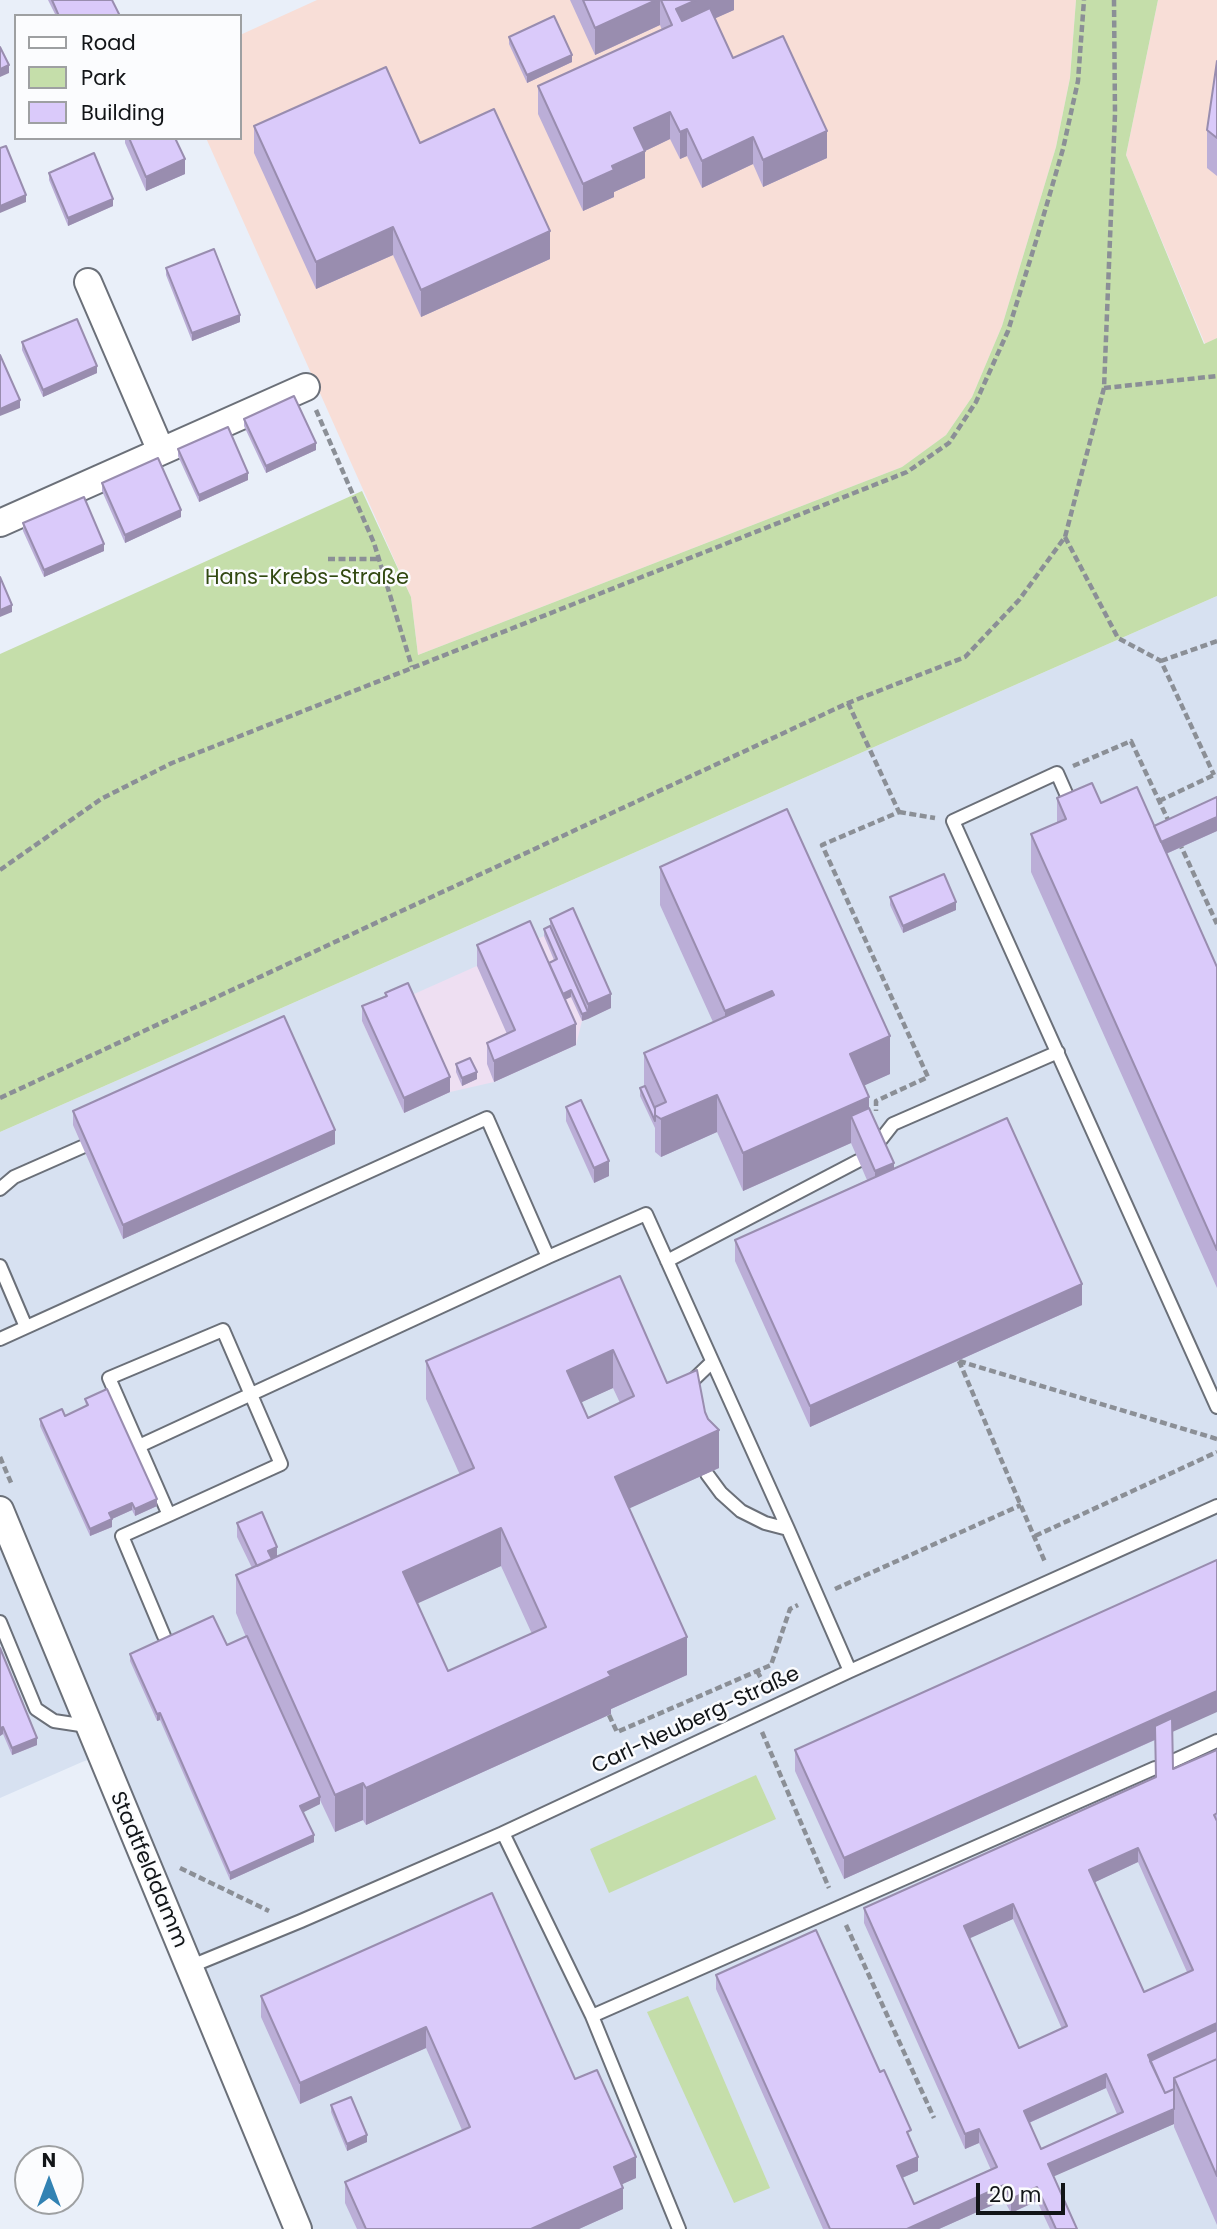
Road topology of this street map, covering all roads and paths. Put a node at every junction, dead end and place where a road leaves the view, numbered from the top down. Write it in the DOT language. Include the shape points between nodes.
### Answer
graph roads {
  1 [pos="1084,0"];
  2 [pos="1114,0"];
  3 [pos="88,282"];
  4 [pos="1217,376"];
  5 [pos="306,387"];
  6 [pos="1104,388"];
  7 [pos="161,451"];
  8 [pos="0,523"];
  9 [pos="1065,537"];
  10 [pos="328,559"];
  11 [pos="379,559"];
  12 [pos="1217,640"];
  13 [pos="1161,661"];
  14 [pos="412,667"];
  15 [pos="848,703"];
  16 [pos="1057,773"];
  17 [pos="1216,774"];
  18 [pos="1159,801"];
  19 [pos="899,812"];
  20 [pos="1075,814"];
  21 [pos="953,821"];
  22 [pos="1171,826"];
  23 [pos="1177,838"];
  24 [pos="0,870"];
  25 [pos="1217,924"];
  26 [pos="1058,1052"];
  27 [pos="0,1098"];
  28 [pos="82,1147"];
  29 [pos="875,1147"];
  30 [pos="859,1161"];
  31 [pos="0,1189"];
  32 [pos="548,1257"];
  33 [pos="667,1261"];
  34 [pos="0,1266"];
  35 [pos="26,1327"];
  36 [pos="0,1339"];
  37 [pos="712,1362"];
  38 [pos="680,1392"];
  39 [pos="250,1395"];
  40 [pos="1217,1407"];
  41 [pos="1217,1439"];
  42 [pos="139,1446"];
  43 [pos="1217,1452"];
  44 [pos="707,1474"];
  45 [pos="1217,1506"];
  46 [pos="0,1510"];
  47 [pos="169,1515"];
  48 [pos="788,1529"];
  49 [pos="0,1622"];
  50 [pos="164,1636"];
  51 [pos="757,1671"];
  52 [pos="850,1671"];
  53 [pos="762,1711"];
  54 [pos="88,1726"];
  55 [pos="1217,1741"];
  56 [pos="1173,1761"];
  57 [pos="1155,1768"];
  58 [pos="503,1833"];
  59 [pos="178,1867"];
  60 [pos="838,1908"];
  61 [pos="295,1924"];
  62 [pos="189,1967"];
  63 [pos="592,2016"];
  64 [pos="934,2118"];
  65 [pos="298,2229"];
  66 [pos="679,2229"];
  1 -- 14 [label="path" via="1078,81 1034,249 1008,331 976,402 949,443 907,472"];
  2 -- 6 [label="path" via="1115,114"];
  3 -- 7 [label="street"];
  4 -- 6 [label="path"];
  5 -- 7 [label="street"];
  5 -- 11 [label="path"];
  6 -- 9 [label="path"];
  7 -- 8 [label="street"];
  9 -- 13 [label="path" via="1118,638"];
  9 -- 15 [label="path" via="1018,600 965,657"];
  10 -- 11 [label="path"];
  11 -- 14 [label="path"];
  12 -- 13 [label="path"];
  13 -- 17 [label="path"];
  14 -- 24 [label="path" via="172,763 101,799"];
  15 -- 19 [label="path"];
  15 -- 27 [label="path"];
  16 -- 18 [label="path" via="1131,741"];
  16 -- 20 [label="lane"];
  16 -- 21 [label="lane"];
  17 -- 18 [label="path"];
  18 -- 22 [label="path"];
  19 -- 21 [label="path"];
  19 -- 29 [label="path" via="822,845 928,1077 876,1101"];
  21 -- 26 [label="lane"];
  23 -- 25 [label="path"];
  26 -- 29 [label="lane" via="893,1124"];
  26 -- 40 [label="lane"];
  28 -- 31 [label="lane" via="14,1177"];
  30 -- 33 [label="lane"];
  32 -- 33 [label="lane" via="646,1214"];
  32 -- 35 [label="lane" via="488,1118"];
  32 -- 39 [label="lane"];
  33 -- 37 [label="lane"];
  34 -- 35 [label="lane"];
  35 -- 36 [label="lane"];
  37 -- 38 [label="lane"];
  37 -- 48 [label="lane"];
  39 -- 42 [label="lane"];
  39 -- 42 [label="lane" via="223,1330 109,1378"];
  39 -- 47 [label="lane" via="281,1464"];
  41 -- 43 [label="path" via="959,1361 1035,1536"];
  42 -- 47 [label="lane"];
  44 -- 48 [label="lane" via="741,1511"];
  45 -- 52 [label="lane, Carl-Neuberg-Straße"];
  46 -- 54 [label="street, Stadtfelddamm"];
  47 -- 50 [label="lane" via="122,1535"];
  48 -- 52 [label="lane"];
  49 -- 54 [label="lane" via="36,1709 54,1721"];
  51 -- 53 [label="path" via="762,1680"];
  52 -- 53 [label="lane, Carl-Neuberg-Straße"];
  53 -- 58 [label="lane, Carl-Neuberg-Straße"];
  53 -- 60 [label="path" via="762,1733"];
  54 -- 62 [label="street, Stadtfelddamm"];
  55 -- 56 [label="lane"];
  57 -- 60 [label="lane"];
  58 -- 61 [label="lane, Carl-Neuberg-Straße"];
  58 -- 63 [label="lane"];
  59 -- 61 [label="path"];
  60 -- 63 [label="lane"];
  60 -- 64 [label="path"];
  61 -- 62 [label="lane, Carl-Neuberg-Straße"];
  62 -- 65 [label="street, Stadtfelddamm"];
  63 -- 66 [label="lane"];
}
